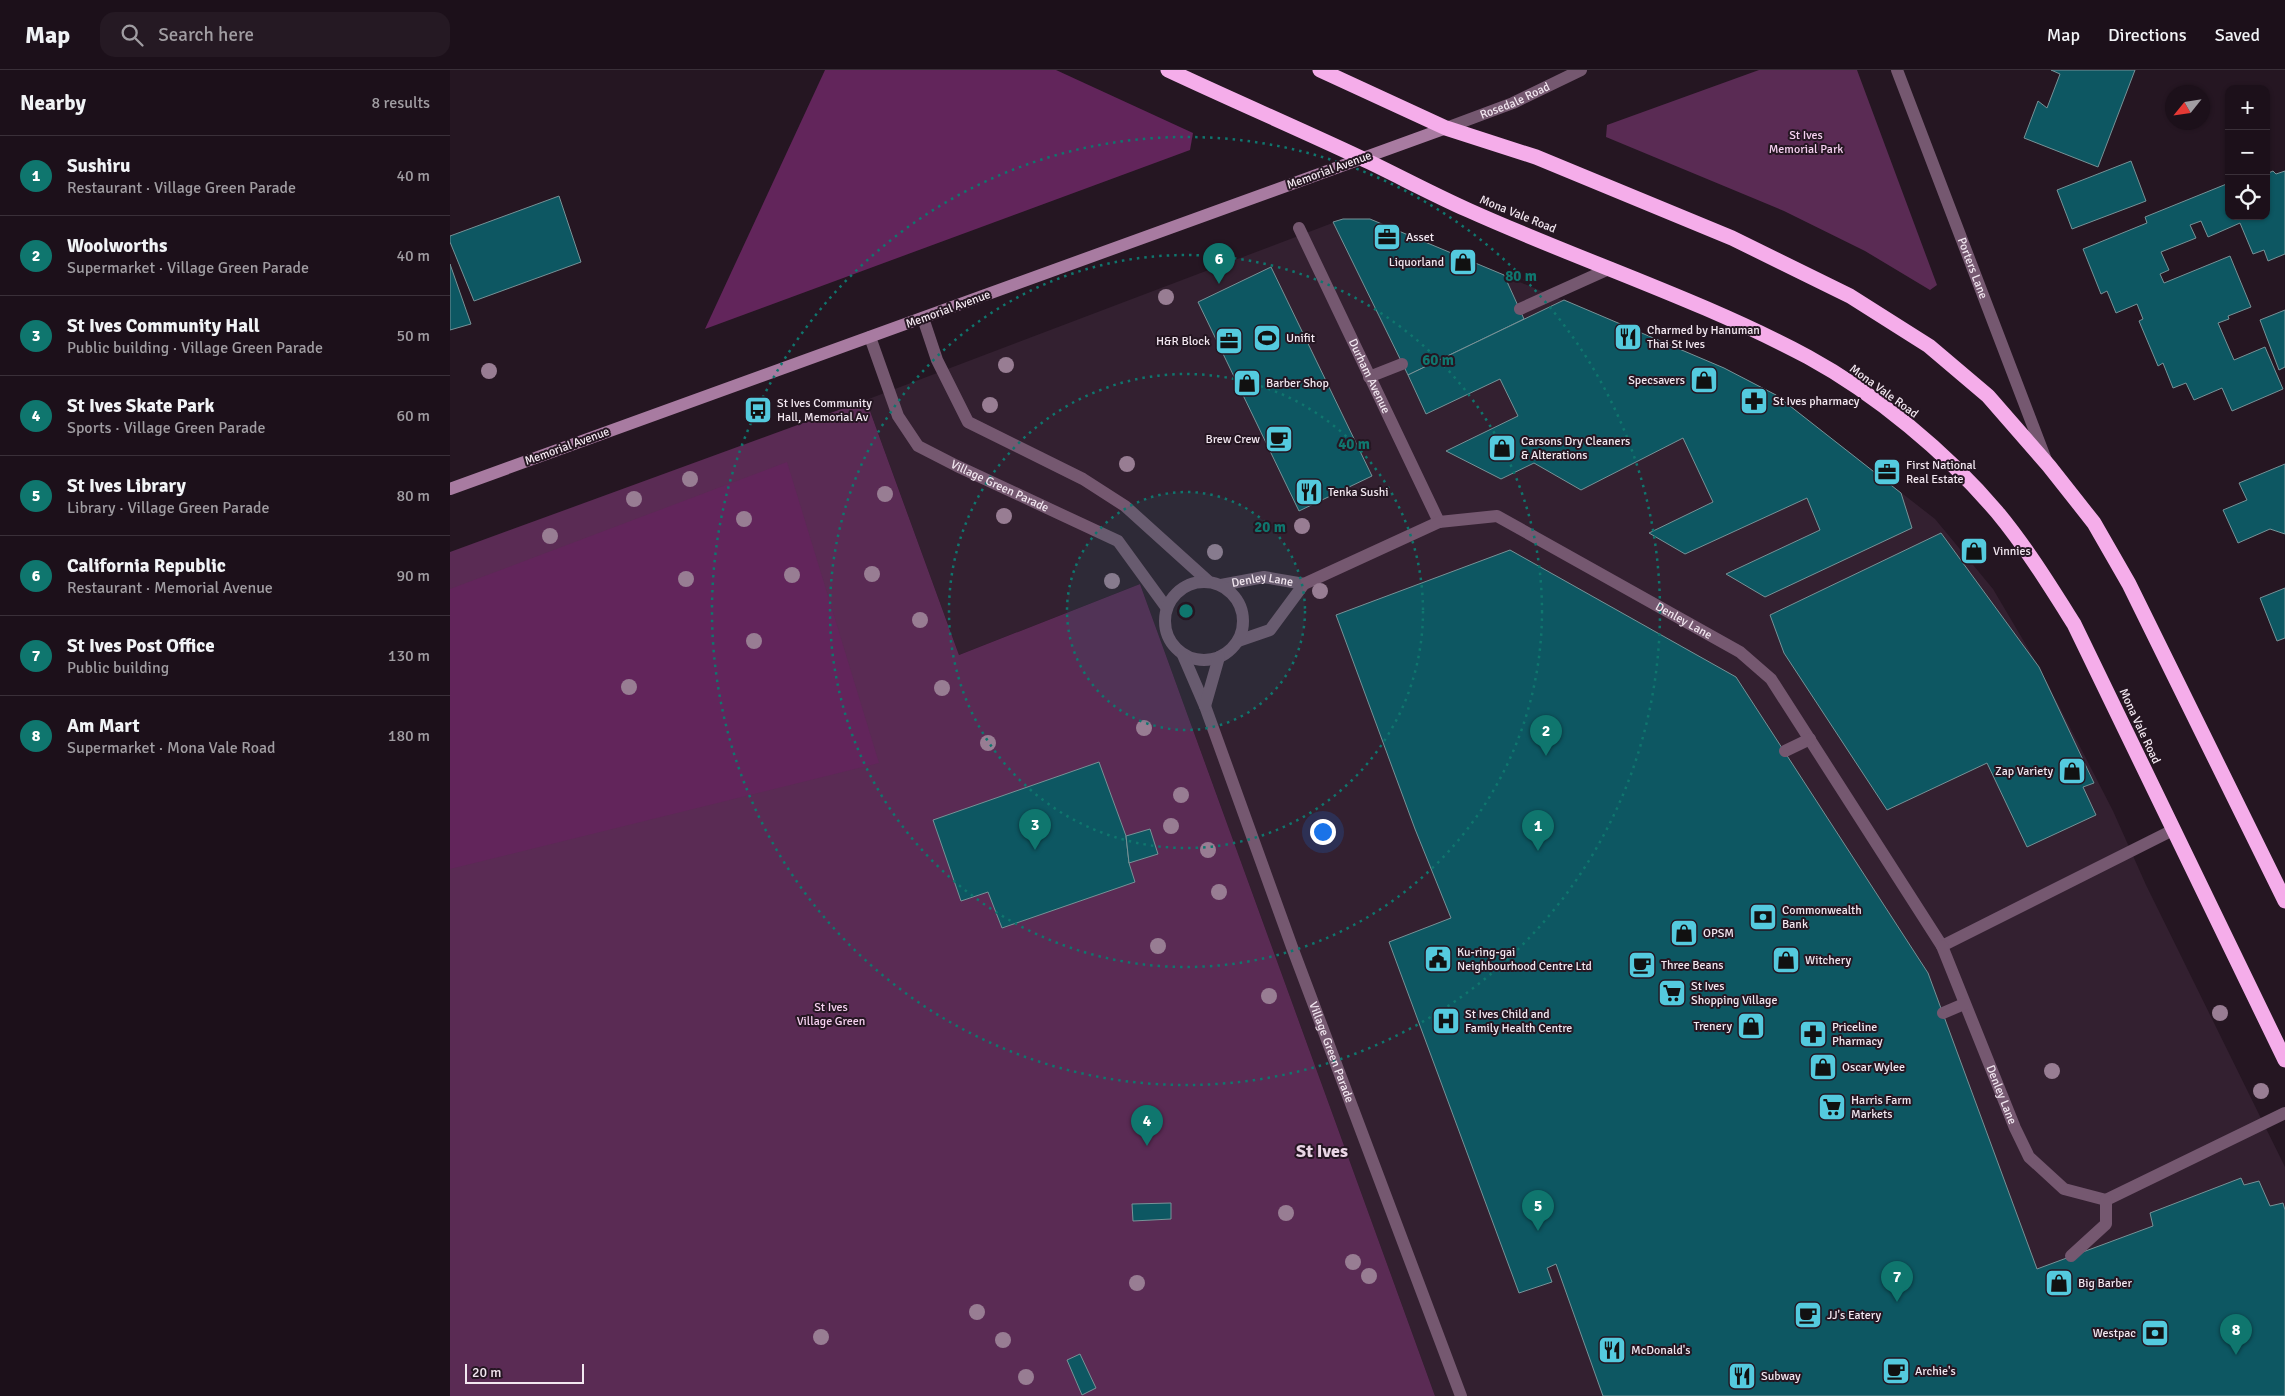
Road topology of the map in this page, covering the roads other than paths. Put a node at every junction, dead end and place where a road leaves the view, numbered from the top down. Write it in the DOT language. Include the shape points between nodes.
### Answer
graph roads {
  1 [pos="1168,70"];
  2 [pos="1320,70"];
  3 [pos="1582,70"];
  4 [pos="1897,70"];
  5 [pos="1446,128"];
  6 [pos="1362,158"];
  7 [pos="1299,228"];
  8 [pos="1611,268"];
  9 [pos="1520,309"];
  10 [pos="923,318"];
  11 [pos="870,337"];
  12 [pos="1402,364"];
  13 [pos="1370,377"];
  14 [pos="2049,466"];
  15 [pos="450,489"];
  16 [pos="1439,522"];
  17 [pos="1208,581"];
  18 [pos="1304,584"];
  19 [pos="1221,585"];
  20 [pos="1166,607"];
  21 [pos="1238,641"];
  22 [pos="1183,655"];
  23 [pos="1219,657"];
  24 [pos="1206,706"];
  25 [pos="1810,740"];
  26 [pos="1785,751"];
  27 [pos="2173,830"];
  28 [pos="2285,901"];
  29 [pos="1942,946"];
  30 [pos="1964,1004"];
  31 [pos="1943,1013"];
  32 [pos="2285,1060"];
  33 [pos="2285,1113"];
  34 [pos="2106,1200"];
  35 [pos="2071,1256"];
  36 [pos="1461,1396"];
  1 -- 6 [label="highway, Mona Vale Road"];
  2 -- 5 [label="highway"];
  3 -- 5 [label="street, Rosedale Road" via="1513,103"];
  4 -- 14 [label="street, Porters Lane"];
  5 -- 6 [label="street, Memorial Avenue"];
  5 -- 14 [label="highway" via="1536,157 1732,238 1850,296 1929,346 1988,396"];
  6 -- 8 [label="highway, Mona Vale Road" via="1469,211"];
  6 -- 10 [label="street, Memorial Avenue"];
  7 -- 13 [label="street, Durham Avenue"];
  8 -- 9 [label="street"];
  8 -- 27 [label="highway, Mona Vale Road" via="1809,358 1856,387 1966,478 2041,572 2074,624"];
  10 -- 11 [label="street, Memorial Avenue"];
  10 -- 17 [label="street" via="937,360 968,422 1084,479 1125,506"];
  11 -- 15 [label="street, Memorial Avenue"];
  11 -- 20 [label="street, Village Green Parade" via="898,416 918,446 1118,541"];
  12 -- 13 [label="street"];
  13 -- 16 [label="street, Durham Avenue"];
  14 -- 28 [label="highway" via="2094,523 2129,584"];
  16 -- 18 [label="street, Denley Lane"];
  16 -- 25 [label="street, Denley Lane" via="1497,516 1740,652 1771,679"];
  17 -- 19 [label="street"];
  17 -- 20 [label="street" via="1195,581 1182,587"];
  18 -- 19 [label="street, Denley Lane" via="1264,577"];
  18 -- 21 [label="street, Denley Lane" via="1270,630"];
  19 -- 21 [label="street" via="1240,604 1242,630"];
  20 -- 22 [label="street" via="1166,634"];
  21 -- 23 [label="street"];
  22 -- 23 [label="street" via="1195,660"];
  22 -- 24 [label="street, Village Green Parade"];
  23 -- 24 [label="street"];
  24 -- 36 [label="street, Village Green Parade" via="1295,956"];
  25 -- 26 [label="street"];
  25 -- 29 [label="street, Denley Lane"];
  27 -- 29 [label="street"];
  27 -- 32 [label="highway, Mona Vale Road"];
  29 -- 30 [label="street, Denley Lane"];
  30 -- 31 [label="street"];
  30 -- 34 [label="street, Denley Lane" via="2029,1157 2064,1189"];
  33 -- 34 [label="street"];
  34 -- 35 [label="street" via="2106,1224"];
}
